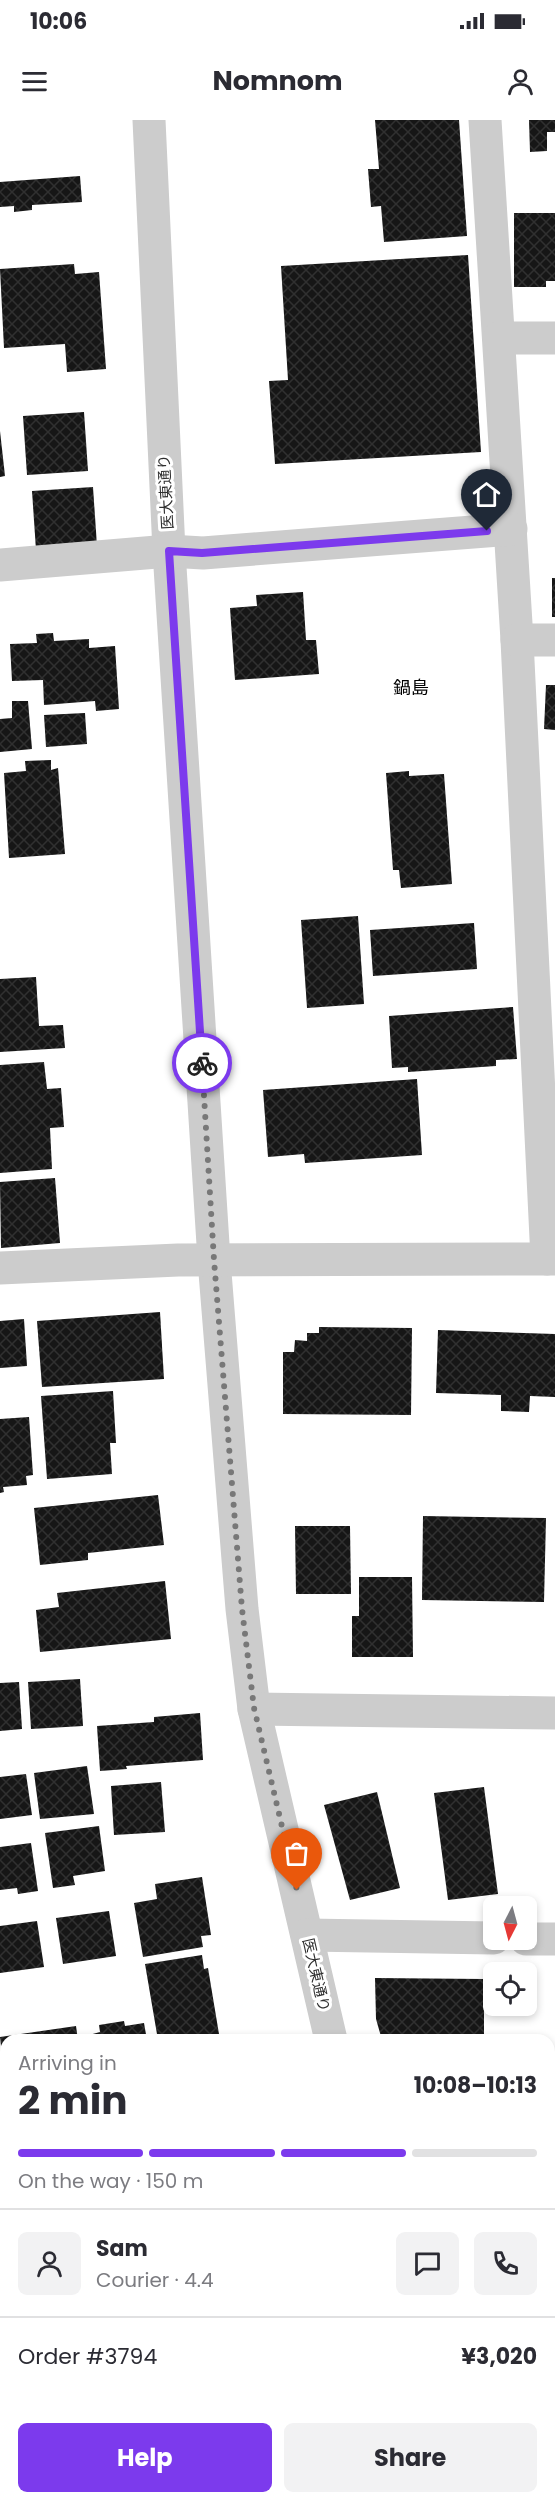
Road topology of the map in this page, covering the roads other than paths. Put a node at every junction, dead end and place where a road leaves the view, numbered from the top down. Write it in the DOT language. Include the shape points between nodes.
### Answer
graph roads {
  1 [pos="149,120"];
  2 [pos="485,120"];
  3 [pos="499,338"];
  4 [pos="555,338"];
  5 [pos="511,529"];
  6 [pos="169,551"];
  7 [pos="0,566"];
  8 [pos="517,640"];
  9 [pos="555,640"];
  10 [pos="544,939"];
  11 [pos="551,1259"];
  12 [pos="214,1260"];
  13 [pos="0,1268"];
  14 [pos="254,1708"];
  15 [pos="555,1713"];
  16 [pos="307,1935"];
  17 [pos="483,1938"];
  18 [pos="537,1938"];
  19 [pos="555,1939"];
  20 [pos="330,2034"];
  1 -- 6 [label="street, 医大東通り"];
  2 -- 3 [label="street"];
  3 -- 4 [label="street"];
  3 -- 5 [label="street"];
  5 -- 6 [label="street" via="202,553"];
  5 -- 8 [label="street"];
  6 -- 7 [label="street"];
  6 -- 12 [label="street, 医大東通り"];
  8 -- 9 [label="street"];
  8 -- 10 [label="street"];
  10 -- 11 [label="street"];
  11 -- 12 [label="street"];
  12 -- 13 [label="street"];
  12 -- 14 [label="street, 医大東通り" via="242,1609"];
  14 -- 15 [label="street"];
  14 -- 16 [label="street, 医大東通り"];
  16 -- 17 [label="street"];
  16 -- 20 [label="street, 医大東通り"];
  18 -- 19 [label="street"];
}
